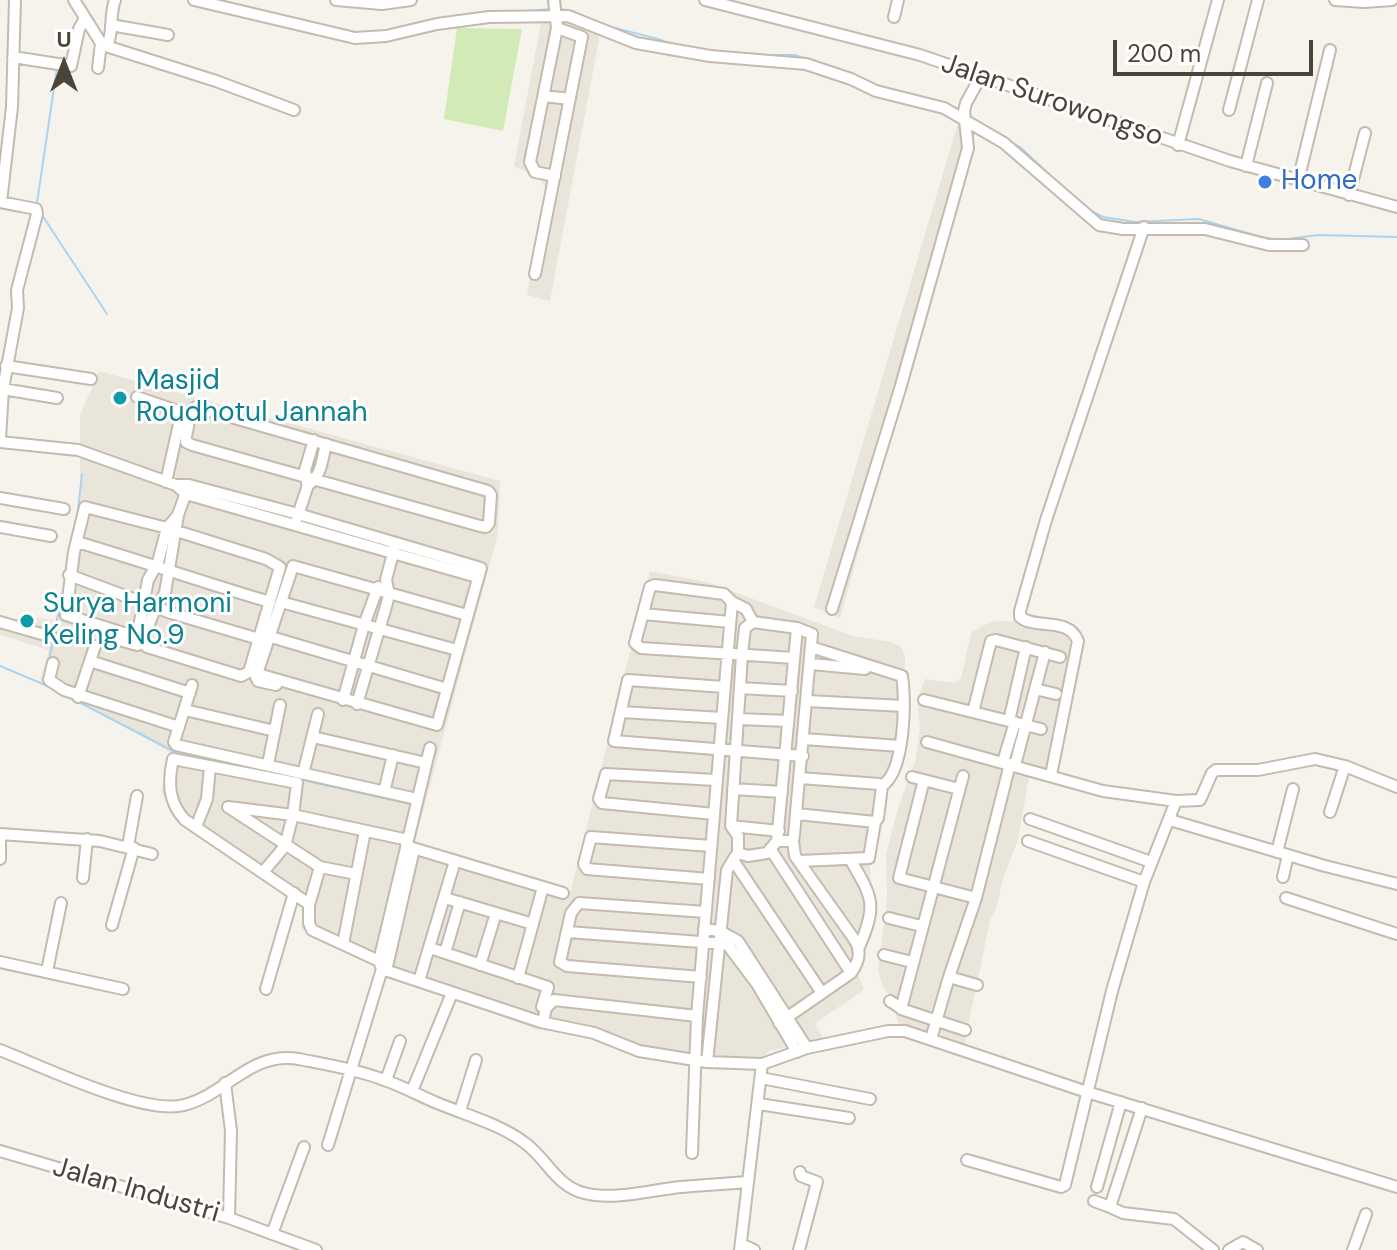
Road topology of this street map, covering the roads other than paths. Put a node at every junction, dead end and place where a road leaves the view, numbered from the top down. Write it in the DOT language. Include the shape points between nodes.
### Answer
graph roads {
  1 [pos="15,0"];
  2 [pos="74,0"];
  3 [pos="115,0"];
  4 [pos="194,0"];
  5 [pos="336,0"];
  6 [pos="411,0"];
  7 [pos="705,0"];
  8 [pos="898,0"];
  9 [pos="1218,0"];
  10 [pos="1258,0"];
  11 [pos="1335,0"];
  12 [pos="1392,0"];
  13 [pos="382,2"];
  14 [pos="737,3"];
  15 [pos="554,8"];
  16 [pos="894,17"];
  17 [pos="85,18"];
  18 [pos="557,28"];
  19 [pos="168,35"];
  20 [pos="108,38"];
  21 [pos="1330,50"];
  22 [pos="13,57"];
  23 [pos="98,68"];
  24 [pos="981,76"];
  25 [pos="1267,83"];
  26 [pos="544,96"];
  27 [pos="570,99"];
  28 [pos="294,110"];
  29 [pos="1229,110"];
  30 [pos="965,117"];
  31 [pos="1365,133"];
  32 [pos="1178,145"];
  33 [pos="1246,166"];
  34 [pos="555,176"];
  35 [pos="1298,181"];
  36 [pos="1349,195"];
  37 [pos="0,202"];
  38 [pos="1397,207"];
  39 [pos="1143,229"];
  40 [pos="1303,245"];
  41 [pos="535,274"];
  42 [pos="6,366"];
  43 [pos="91,379"];
  44 [pos="2,395"];
  45 [pos="137,397"];
  46 [pos="57,398"];
  47 [pos="314,440"];
  48 [pos="0,441"];
  49 [pos="326,444"];
  50 [pos="309,481"];
  51 [pos="171,484"];
  52 [pos="187,489"];
  53 [pos="0,498"];
  54 [pos="64,509"];
  55 [pos="296,519"];
  56 [pos="0,527"];
  57 [pos="172,530"];
  58 [pos="51,536"];
  59 [pos="77,542"];
  60 [pos="395,548"];
  61 [pos="155,566"];
  62 [pos="167,572"];
  63 [pos="69,575"];
  64 [pos="386,580"];
  65 [pos="375,590"];
  66 [pos="389,594"];
  67 [pos="142,601"];
  68 [pos="276,602"];
  69 [pos="732,602"];
  70 [pos="159,607"];
  71 [pos="832,609"];
  72 [pos="643,614"];
  73 [pos="467,615"];
  74 [pos="0,622"];
  75 [pos="730,622"];
  76 [pos="753,622"];
  77 [pos="364,625"];
  78 [pos="797,628"];
  79 [pos="380,630"];
  80 [pos="52,637"];
  81 [pos="139,638"];
  82 [pos="265,638"];
  83 [pos="95,646"];
  84 [pos="811,647"];
  85 [pos="1026,647"];
  86 [pos="457,650"];
  87 [pos="1045,652"];
  88 [pos="727,655"];
  89 [pos="742,655"];
  90 [pos="1060,657"];
  91 [pos="794,658"];
  92 [pos="90,661"];
  93 [pos="353,661"];
  94 [pos="53,663"];
  95 [pos="811,664"];
  96 [pos="368,667"];
  97 [pos="881,670"];
  98 [pos="724,687"];
  99 [pos="740,688"];
  100 [pos="447,689"];
  101 [pos="1035,689"];
  102 [pos="792,691"];
  103 [pos="1056,694"];
  104 [pos="78,697"];
  105 [pos="343,700"];
  106 [pos="924,700"];
  107 [pos="807,701"];
  108 [pos="357,704"];
  109 [pos="280,705"];
  110 [pos="904,706"];
  111 [pos="185,710"];
  112 [pos="621,712"];
  113 [pos="973,712"];
  114 [pos="318,714"];
  115 [pos="722,718"];
  116 [pos="738,719"];
  117 [pos="788,721"];
  118 [pos="1017,723"];
  119 [pos="179,727"];
  120 [pos="1041,729"];
  121 [pos="275,731"];
  122 [pos="313,737"];
  123 [pos="804,739"];
  124 [pos="927,742"];
  125 [pos="900,746"];
  126 [pos="430,748"];
  127 [pos="719,751"];
  128 [pos="736,752"];
  129 [pos="393,755"];
  130 [pos="785,755"];
  131 [pos="803,756"];
  132 [pos="426,763"];
  133 [pos="268,764"];
  134 [pos="1009,764"];
  135 [pos="210,766"];
  136 [pos="1345,766"];
  137 [pos="303,774"];
  138 [pos="1051,775"];
  139 [pos="963,776"];
  140 [pos="800,778"];
  141 [pos="716,780"];
  142 [pos="882,786"];
  143 [pos="1397,787"];
  144 [pos="733,789"];
  145 [pos="959,789"];
  146 [pos="1293,789"];
  147 [pos="384,792"];
  148 [pos="782,792"];
  149 [pos="137,796"];
  150 [pos="207,799"];
  151 [pos="417,799"];
  152 [pos="1176,801"];
  153 [pos="228,807"];
  154 [pos="1330,812"];
  155 [pos="714,814"];
  156 [pos="797,814"];
  157 [pos="293,815"];
  158 [pos="1030,819"];
  159 [pos="1170,820"];
  160 [pos="875,822"];
  161 [pos="731,826"];
  162 [pos="196,827"];
  163 [pos="365,831"];
  164 [pos="0,839"];
  165 [pos="87,839"];
  166 [pos="776,841"];
  167 [pos="793,841"];
  168 [pos="1028,841"];
  169 [pos="409,845"];
  170 [pos="285,846"];
  171 [pos="711,846"];
  172 [pos="131,847"];
  173 [pos="1277,852"];
  174 [pos="152,854"];
  175 [pos="1288,855"];
  176 [pos="736,856"];
  177 [pos="0,859"];
  178 [pos="850,859"];
  179 [pos="455,861"];
  180 [pos="799,861"];
  181 [pos="1151,862"];
  182 [pos="320,867"];
  183 [pos="264,871"];
  184 [pos="356,874"];
  185 [pos="1283,877"];
  186 [pos="83,878"];
  187 [pos="709,879"];
  188 [pos="1144,882"];
  189 [pos="1397,884"];
  190 [pos="543,887"];
  191 [pos="934,887"];
  192 [pos="294,893"];
  193 [pos="563,893"];
  194 [pos="445,898"];
  195 [pos="976,898"];
  196 [pos="1286,898"];
  197 [pos="460,902"];
  198 [pos="61,903"];
  199 [pos="309,905"];
  200 [pos="706,912"];
  201 [pos="496,913"];
  202 [pos="889,918"];
  203 [pos="533,924"];
  204 [pos="112,925"];
  205 [pos="921,926"];
  206 [pos="568,932"];
  207 [pos="1397,934"];
  208 [pos="704,935"];
  209 [pos="720,936"];
  210 [pos="343,944"];
  211 [pos="859,947"];
  212 [pos="430,948"];
  213 [pos="445,953"];
  214 [pos="884,955"];
  215 [pos="0,962"];
  216 [pos="912,962"];
  217 [pos="480,965"];
  218 [pos="382,967"];
  219 [pos="47,971"];
  220 [pos="851,973"];
  221 [pos="701,977"];
  222 [pos="949,977"];
  223 [pos="518,978"];
  224 [pos="419,981"];
  225 [pos="977,985"];
  226 [pos="123,989"];
  227 [pos="266,989"];
  228 [pos="452,993"];
  229 [pos="822,993"];
  230 [pos="890,1001"];
  231 [pos="901,1009"];
  232 [pos="697,1016"];
  233 [pos="935,1019"];
  234 [pos="784,1020"];
  235 [pos="541,1022"];
  236 [pos="965,1030"];
  237 [pos="931,1039"];
  238 [pos="400,1041"];
  239 [pos="0,1050"];
  240 [pos="802,1050"];
  241 [pos="476,1060"];
  242 [pos="696,1060"];
  243 [pos="707,1062"];
  244 [pos="762,1064"];
  245 [pos="351,1070"];
  246 [pos="761,1078"];
  247 [pos="386,1080"];
  248 [pos="225,1083"];
  249 [pos="412,1091"];
  250 [pos="1087,1092"];
  251 [pos="870,1099"];
  252 [pos="1121,1102"];
  253 [pos="759,1104"];
  254 [pos="1142,1108"];
  255 [pos="460,1111"];
  256 [pos="849,1118"];
  257 [pos="328,1145"];
  258 [pos="304,1147"];
  259 [pos="0,1151"];
  260 [pos="692,1153"];
  261 [pos="967,1160"];
  262 [pos="800,1172"];
  263 [pos="747,1182"];
  264 [pos="1097,1187"];
  265 [pos="1397,1187"];
  266 [pos="1094,1201"];
  267 [pos="1110,1207"];
  268 [pos="1366,1214"];
  269 [pos="229,1218"];
  270 [pos="272,1234"];
  271 [pos="740,1247"];
  272 [pos="316,1250"];
  273 [pos="754,1250"];
  274 [pos="799,1250"];
  275 [pos="1213,1250"];
  276 [pos="1229,1250"];
  277 [pos="1257,1250"];
  278 [pos="1353,1250"];
  1 -- 22 [label="street"];
  2 -- 17 [label="street"];
  3 -- 20 [label="street"];
  4 -- 15 [label="street" via="355,38"];
  5 -- 13 [label="street"];
  6 -- 13 [label="street"];
  7 -- 14 [label="street, Jalan Surowongso"];
  8 -- 16 [label="street"];
  9 -- 32 [label="street"];
  10 -- 29 [label="street"];
  11 -- 12 [label="street"];
  14 -- 24 [label="street, Jalan Surowongso"];
  15 -- 18 [label="street"];
  15 -- 30 [label="street" via="636,43 806,64"];
  17 -- 20 [label="street"];
  17 -- 22 [label="street" via="71,66"];
  18 -- 26 [label="street"];
  18 -- 27 [label="street" via="582,37"];
  19 -- 20 [label="street"];
  20 -- 23 [label="street"];
  20 -- 28 [label="street"];
  21 -- 35 [label="street"];
  22 -- 37 [label="street"];
  24 -- 30 [label="street"];
  24 -- 32 [label="street, Jalan Surowongso"];
  25 -- 33 [label="street"];
  26 -- 27 [label="street"];
  26 -- 34 [label="street" via="530,166 539,174"];
  27 -- 34 [label="street"];
  30 -- 39 [label="street" via="1004,143 1095,223"];
  30 -- 71 [label="street" via="968,148"];
  31 -- 36 [label="street"];
  32 -- 33 [label="street, Jalan Surowongso"];
  33 -- 35 [label="street, Jalan Surowongso"];
  34 -- 41 [label="street"];
  35 -- 36 [label="street, Jalan Surowongso"];
  36 -- 38 [label="street, Jalan Surowongso"];
  37 -- 42 [label="street" via="36,209"];
  39 -- 40 [label="street" via="1211,230 1269,245"];
  39 -- 138 [label="street" via="1020,611 1025,621 1064,628 1078,641"];
  42 -- 43 [label="street"];
  42 -- 44 [label="street"];
  44 -- 46 [label="street"];
  44 -- 48 [label="street"];
  45 -- 51 [label="street" via="181,415"];
  47 -- 49 [label="street"];
  47 -- 50 [label="street"];
  47 -- 50 [label="street" via="196,407 186,442"];
  48 -- 51 [label="street" via="78,450"];
  49 -- 50 [label="street"];
  49 -- 50 [label="street" via="488,491 489,523 480,526"];
  50 -- 55 [label="street"];
  51 -- 52 [label="street"];
  52 -- 55 [label="street"];
  52 -- 57 [label="street"];
  53 -- 54 [label="street"];
  55 -- 60 [label="street"];
  56 -- 58 [label="street"];
  57 -- 59 [label="street" via="87,506"];
  57 -- 61 [label="street"];
  57 -- 62 [label="street"];
  57 -- 68 [label="street" via="278,565"];
  59 -- 61 [label="street"];
  59 -- 63 [label="street"];
  60 -- 64 [label="street"];
  60 -- 73 [label="street" via="478,566 481,573"];
  61 -- 62 [label="street"];
  61 -- 67 [label="street"];
  62 -- 68 [label="street"];
  62 -- 70 [label="street"];
  63 -- 67 [label="street"];
  63 -- 81 [label="street" via="66,615"];
  64 -- 65 [label="street"];
  64 -- 66 [label="street"];
  65 -- 66 [label="street"];
  65 -- 68 [label="street" via="293,566"];
  65 -- 77 [label="street"];
  66 -- 73 [label="street"];
  66 -- 79 [label="street"];
  67 -- 70 [label="street"];
  67 -- 81 [label="street"];
  68 -- 77 [label="street"];
  68 -- 82 [label="street"];
  69 -- 72 [label="street" via="718,592 655,585"];
  69 -- 75 [label="street"];
  69 -- 76 [label="street" via="746,609"];
  70 -- 81 [label="street"];
  70 -- 82 [label="street"];
  72 -- 75 [label="street"];
  72 -- 88 [label="street" via="637,647"];
  73 -- 86 [label="street"];
  74 -- 80 [label="street"];
  75 -- 88 [label="street"];
  76 -- 78 [label="street"];
  76 -- 89 [label="street" via="745,628"];
  77 -- 79 [label="street"];
  77 -- 93 [label="street"];
  78 -- 84 [label="street" via="811,633"];
  78 -- 91 [label="street"];
  79 -- 86 [label="street"];
  79 -- 96 [label="street"];
  81 -- 82 [label="street" via="147,647 245,676"];
  82 -- 93 [label="street"];
  82 -- 105 [label="street" via="257,680 269,685 279,680"];
  83 -- 92 [label="street"];
  84 -- 95 [label="street"];
  84 -- 97 [label="street"];
  85 -- 87 [label="street"];
  85 -- 113 [label="street" via="996,640 989,644"];
  85 -- 118 [label="street"];
  86 -- 100 [label="street"];
  87 -- 90 [label="street"];
  87 -- 101 [label="street"];
  88 -- 89 [label="street"];
  88 -- 98 [label="street"];
  89 -- 91 [label="street"];
  89 -- 99 [label="street"];
  91 -- 102 [label="street"];
  92 -- 104 [label="street"];
  92 -- 111 [label="street" via="191,689"];
  93 -- 96 [label="street"];
  93 -- 105 [label="street"];
  94 -- 104 [label="street" via="49,680"];
  95 -- 97 [label="street"];
  95 -- 107 [label="street"];
  96 -- 100 [label="street"];
  96 -- 108 [label="street"];
  97 -- 110 [label="street" via="902,676"];
  98 -- 112 [label="street" via="630,679"];
  98 -- 115 [label="street"];
  99 -- 102 [label="street"];
  99 -- 116 [label="street"];
  100 -- 108 [label="street" via="437,725"];
  101 -- 103 [label="street"];
  101 -- 118 [label="street"];
  102 -- 117 [label="street"];
  104 -- 119 [label="street"];
  105 -- 108 [label="street"];
  106 -- 113 [label="street"];
  107 -- 110 [label="street"];
  107 -- 123 [label="street"];
  109 -- 121 [label="street"];
  110 -- 125 [label="street"];
  111 -- 119 [label="street"];
  111 -- 121 [label="street"];
  112 -- 115 [label="street"];
  112 -- 127 [label="street" via="616,742"];
  113 -- 118 [label="street"];
  114 -- 122 [label="street"];
  115 -- 127 [label="street"];
  116 -- 117 [label="street"];
  116 -- 128 [label="street"];
  117 -- 130 [label="street"];
  118 -- 120 [label="street"];
  118 -- 134 [label="street"];
  119 -- 133 [label="street" via="176,745"];
  121 -- 133 [label="street"];
  122 -- 129 [label="street"];
  122 -- 137 [label="street"];
  123 -- 125 [label="street"];
  123 -- 131 [label="street"];
  124 -- 134 [label="street"];
  125 -- 142 [label="street" via="894,775"];
  126 -- 132 [label="street"];
  127 -- 128 [label="street"];
  127 -- 141 [label="street"];
  128 -- 130 [label="street"];
  128 -- 144 [label="street"];
  129 -- 132 [label="street"];
  129 -- 147 [label="street"];
  130 -- 131 [label="street"];
  130 -- 148 [label="street"];
  131 -- 140 [label="street"];
  132 -- 151 [label="street"];
  133 -- 137 [label="street"];
  134 -- 138 [label="street"];
  134 -- 195 [label="street"];
  135 -- 150 [label="street"];
  135 -- 157 [label="street" via="297,783"];
  135 -- 162 [label="street" via="172,761 172,804"];
  136 -- 143 [label="street"];
  136 -- 152 [label="street" via="1315,759 1258,770 1216,770 1200,800"];
  136 -- 154 [label="street"];
  137 -- 147 [label="street"];
  138 -- 152 [label="street" via="1103,791"];
  139 -- 145 [label="street"];
  140 -- 142 [label="street"];
  140 -- 156 [label="street"];
  141 -- 155 [label="street"];
  141 -- 155 [label="street" via="606,774 599,799"];
  142 -- 160 [label="street"];
  144 -- 148 [label="street"];
  144 -- 161 [label="street"];
  145 -- 191 [label="street"];
  145 -- 191 [label="street" via="918,778 898,878"];
  146 -- 173 [label="street"];
  147 -- 151 [label="street"];
  148 -- 166 [label="street"];
  149 -- 172 [label="street"];
  150 -- 153 [label="street"];
  150 -- 162 [label="street"];
  151 -- 169 [label="street"];
  152 -- 159 [label="street"];
  153 -- 157 [label="street"];
  153 -- 170 [label="street"];
  155 -- 171 [label="street"];
  156 -- 160 [label="street"];
  156 -- 167 [label="street"];
  157 -- 163 [label="street"];
  157 -- 170 [label="street"];
  158 -- 181 [label="street"];
  159 -- 173 [label="street"];
  159 -- 181 [label="street"];
  160 -- 178 [label="street" via="869,858"];
  161 -- 166 [label="street"];
  161 -- 176 [label="street" via="738,836"];
  162 -- 183 [label="street"];
  163 -- 169 [label="street"];
  163 -- 184 [label="street"];
  164 -- 165 [label="street"];
  164 -- 177 [label="street"];
  165 -- 172 [label="street"];
  165 -- 186 [label="street"];
  166 -- 167 [label="street"];
  166 -- 176 [label="street" via="758,855"];
  166 -- 220 [label="street"];
  167 -- 180 [label="street"];
  168 -- 188 [label="street"];
  169 -- 179 [label="street"];
  169 -- 218 [label="street"];
  170 -- 182 [label="street"];
  170 -- 183 [label="street"];
  171 -- 187 [label="street"];
  171 -- 187 [label="street" via="591,837 584,864 587,869"];
  172 -- 174 [label="street"];
  172 -- 204 [label="street"];
  173 -- 175 [label="street"];
  175 -- 185 [label="street"];
  175 -- 189 [label="street"];
  176 -- 209 [label="street" via="727,870"];
  176 -- 229 [label="street"];
  178 -- 180 [label="street"];
  178 -- 211 [label="street" via="870,899 871,917"];
  179 -- 190 [label="street"];
  179 -- 194 [label="street"];
  180 -- 211 [label="street"];
  181 -- 188 [label="street"];
  182 -- 184 [label="street"];
  182 -- 199 [label="street"];
  183 -- 192 [label="street"];
  184 -- 210 [label="street"];
  187 -- 200 [label="street"];
  188 -- 250 [label="street"];
  190 -- 193 [label="street"];
  190 -- 203 [label="street"];
  191 -- 195 [label="street"];
  191 -- 205 [label="street"];
  192 -- 199 [label="street"];
  192 -- 227 [label="street"];
  194 -- 197 [label="street"];
  194 -- 212 [label="street"];
  195 -- 222 [label="street"];
  196 -- 207 [label="street"];
  197 -- 201 [label="street"];
  197 -- 213 [label="street"];
  198 -- 219 [label="street"];
  199 -- 210 [label="street" via="312,930"];
  200 -- 206 [label="street" via="583,902 573,908"];
  200 -- 208 [label="street"];
  201 -- 203 [label="street"];
  201 -- 217 [label="street"];
  202 -- 205 [label="street"];
  203 -- 223 [label="street"];
  205 -- 216 [label="street"];
  206 -- 208 [label="street"];
  206 -- 221 [label="street" via="563,966"];
  208 -- 209 [label="street"];
  208 -- 221 [label="street"];
  209 -- 234 [label="street" via="738,941"];
  209 -- 243 [label="street"];
  210 -- 218 [label="street"];
  211 -- 220 [label="street"];
  212 -- 213 [label="street"];
  212 -- 224 [label="street"];
  213 -- 217 [label="street"];
  214 -- 216 [label="street"];
  215 -- 219 [label="street"];
  216 -- 231 [label="street"];
  217 -- 223 [label="street"];
  218 -- 224 [label="street"];
  218 -- 245 [label="street"];
  219 -- 226 [label="street"];
  220 -- 229 [label="street"];
  221 -- 232 [label="street"];
  222 -- 225 [label="street"];
  222 -- 233 [label="street"];
  223 -- 235 [label="street" via="548,987"];
  224 -- 228 [label="street"];
  228 -- 235 [label="street"];
  228 -- 249 [label="street"];
  229 -- 234 [label="street"];
  230 -- 231 [label="street"];
  231 -- 233 [label="street"];
  232 -- 235 [label="street" via="554,1000"];
  232 -- 242 [label="street"];
  233 -- 236 [label="street"];
  233 -- 237 [label="street"];
  234 -- 240 [label="street"];
  235 -- 242 [label="street" via="594,1033 639,1051"];
  237 -- 240 [label="street" via="897,1030"];
  237 -- 250 [label="street"];
  238 -- 247 [label="street"];
  239 -- 248 [label="street" via="161,1107 184,1105"];
  240 -- 244 [label="street"];
  241 -- 255 [label="street"];
  242 -- 243 [label="street"];
  242 -- 260 [label="street"];
  243 -- 244 [label="street"];
  244 -- 246 [label="street"];
  245 -- 247 [label="street"];
  245 -- 248 [label="street" via="280,1057 250,1066"];
  245 -- 257 [label="street"];
  246 -- 251 [label="street"];
  246 -- 253 [label="street"];
  247 -- 249 [label="street"];
  248 -- 269 [label="street" via="231,1131"];
  249 -- 255 [label="street"];
  250 -- 252 [label="street"];
  250 -- 261 [label="street" via="1064,1187"];
  252 -- 254 [label="street"];
  252 -- 264 [label="street"];
  253 -- 256 [label="street"];
  253 -- 263 [label="street"];
  254 -- 265 [label="street"];
  254 -- 267 [label="street"];
  255 -- 263 [label="street" via="527,1144 567,1186 588,1194"];
  258 -- 270 [label="street"];
  259 -- 269 [label="street, Jalan Industri"];
  262 -- 274 [label="street" via="817,1182"];
  263 -- 271 [label="street"];
  266 -- 267 [label="street"];
  267 -- 275 [label="street" via="1174,1219"];
  268 -- 278 [label="street"];
  269 -- 270 [label="street, Jalan Industri"];
  270 -- 272 [label="street, Jalan Industri"];
  271 -- 273 [label="street"];
  276 -- 277 [label="street" via="1243,1242"];
}
